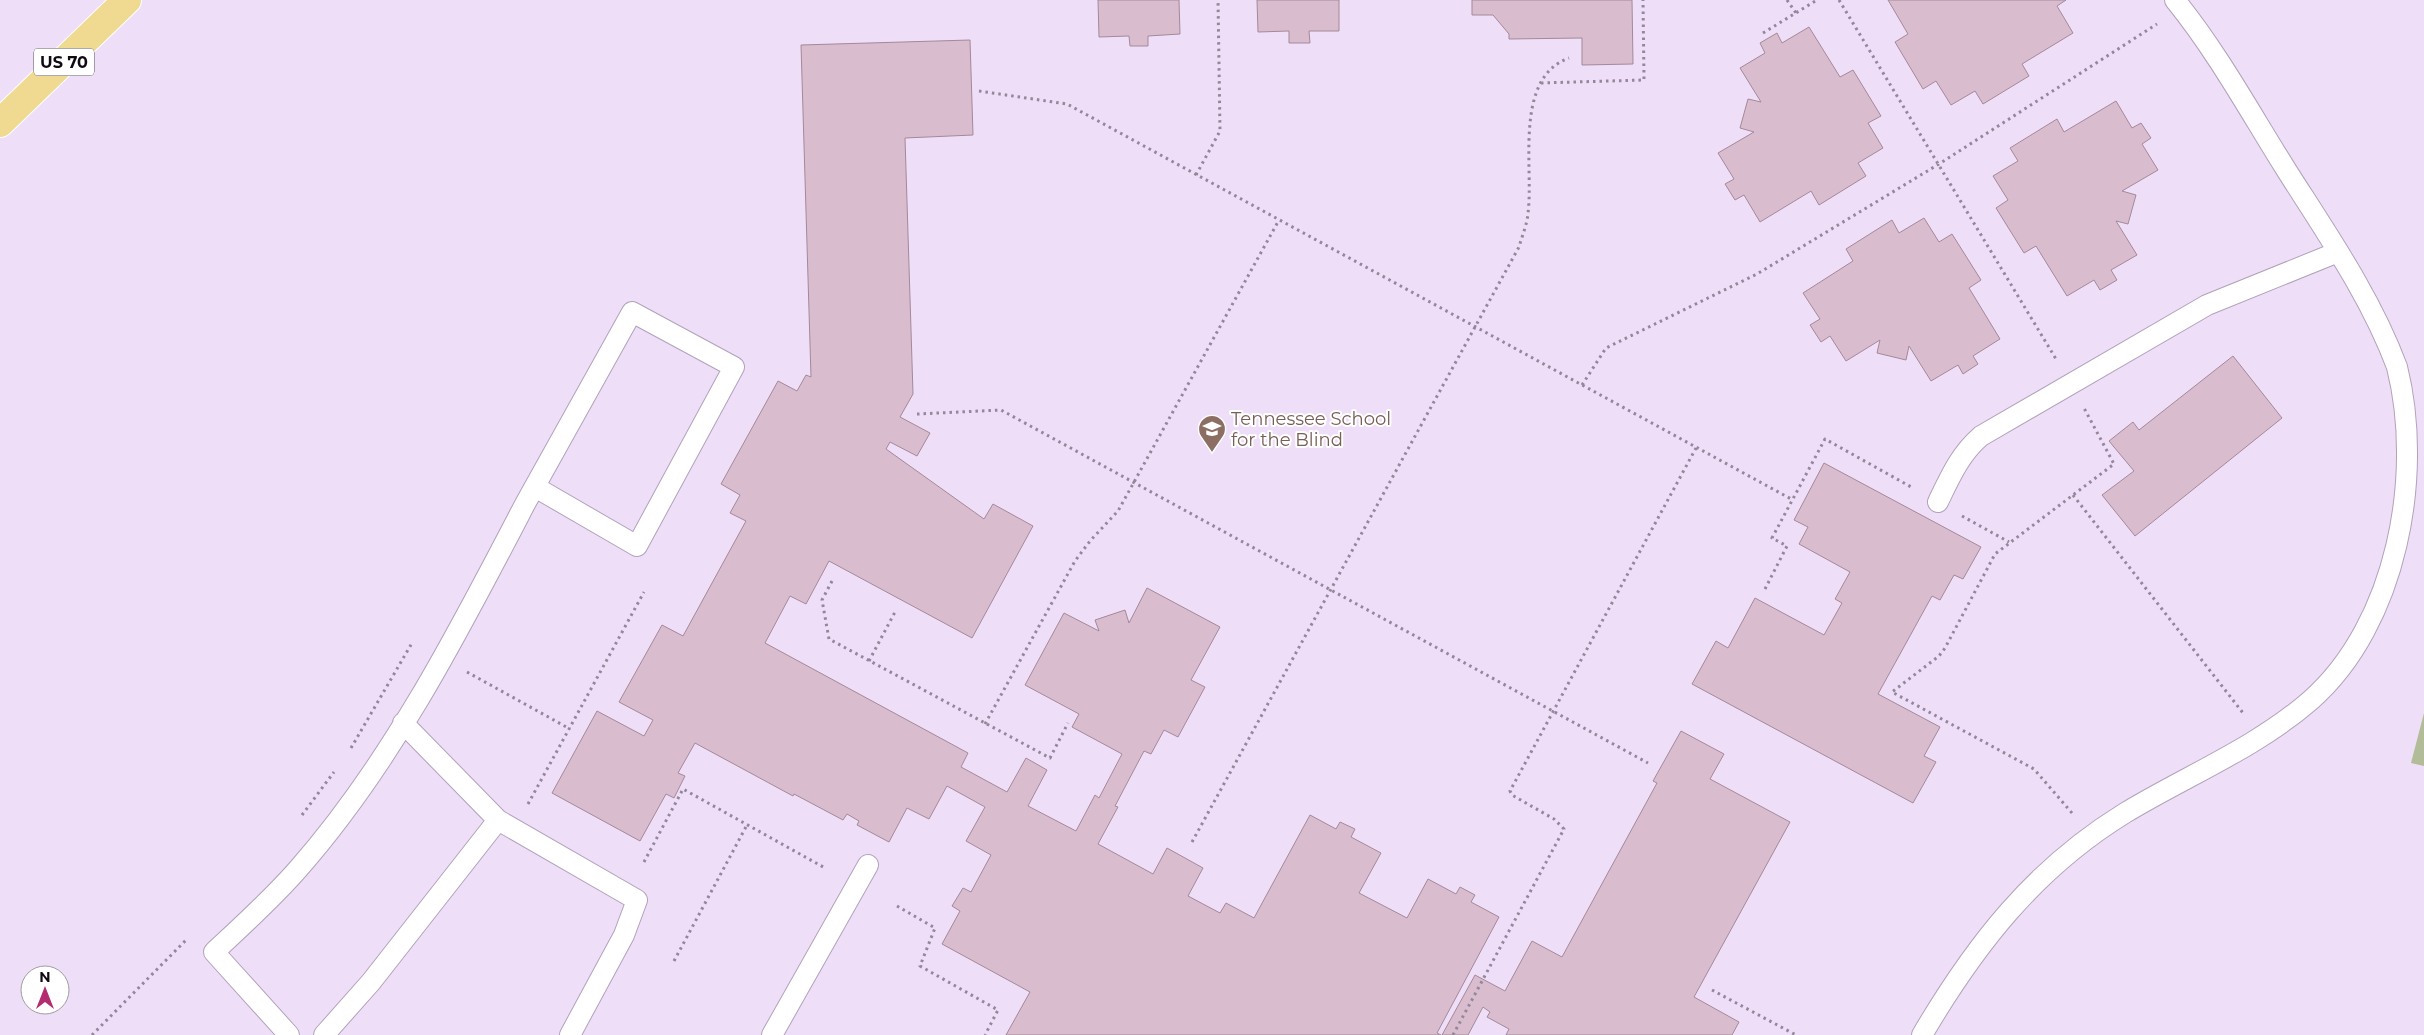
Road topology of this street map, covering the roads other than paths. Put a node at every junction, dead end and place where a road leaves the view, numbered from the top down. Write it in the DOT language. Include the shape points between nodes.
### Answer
graph roads {
  1 [pos="127,0"];
  2 [pos="2178,4"];
  3 [pos="0,123"];
  4 [pos="2338,252"];
  5 [pos="535,487"];
  6 [pos="1938,502"];
  7 [pos="403,723"];
  8 [pos="506,824"];
  9 [pos="868,865"];
  10 [pos="290,1035"];
  11 [pos="324,1035"];
  12 [pos="570,1035"];
  13 [pos="772,1035"];
  14 [pos="1922,1035"];
  1 -- 3 [label="main road, US 70"];
  2 -- 4 [label="lane" via="2234,85"];
  4 -- 6 [label="lane" via="2207,305 1981,436 1958,461"];
  4 -- 14 [label="lane" via="2384,335 2398,369 2412,436 2409,511 2399,558 2383,601 2334,677 2311,700 2260,736 2091,836 2026,890 1990,932"];
  5 -- 5 [label="lane" via="637,546 734,368 632,312"];
  5 -- 7 [label="lane" via="478,595"];
  7 -- 8 [label="lane"];
  7 -- 10 [label="lane" via="360,791 299,868 214,952"];
  8 -- 11 [label="lane"];
  8 -- 12 [label="lane" via="637,900 624,934"];
  9 -- 13 [label="lane"];
}
